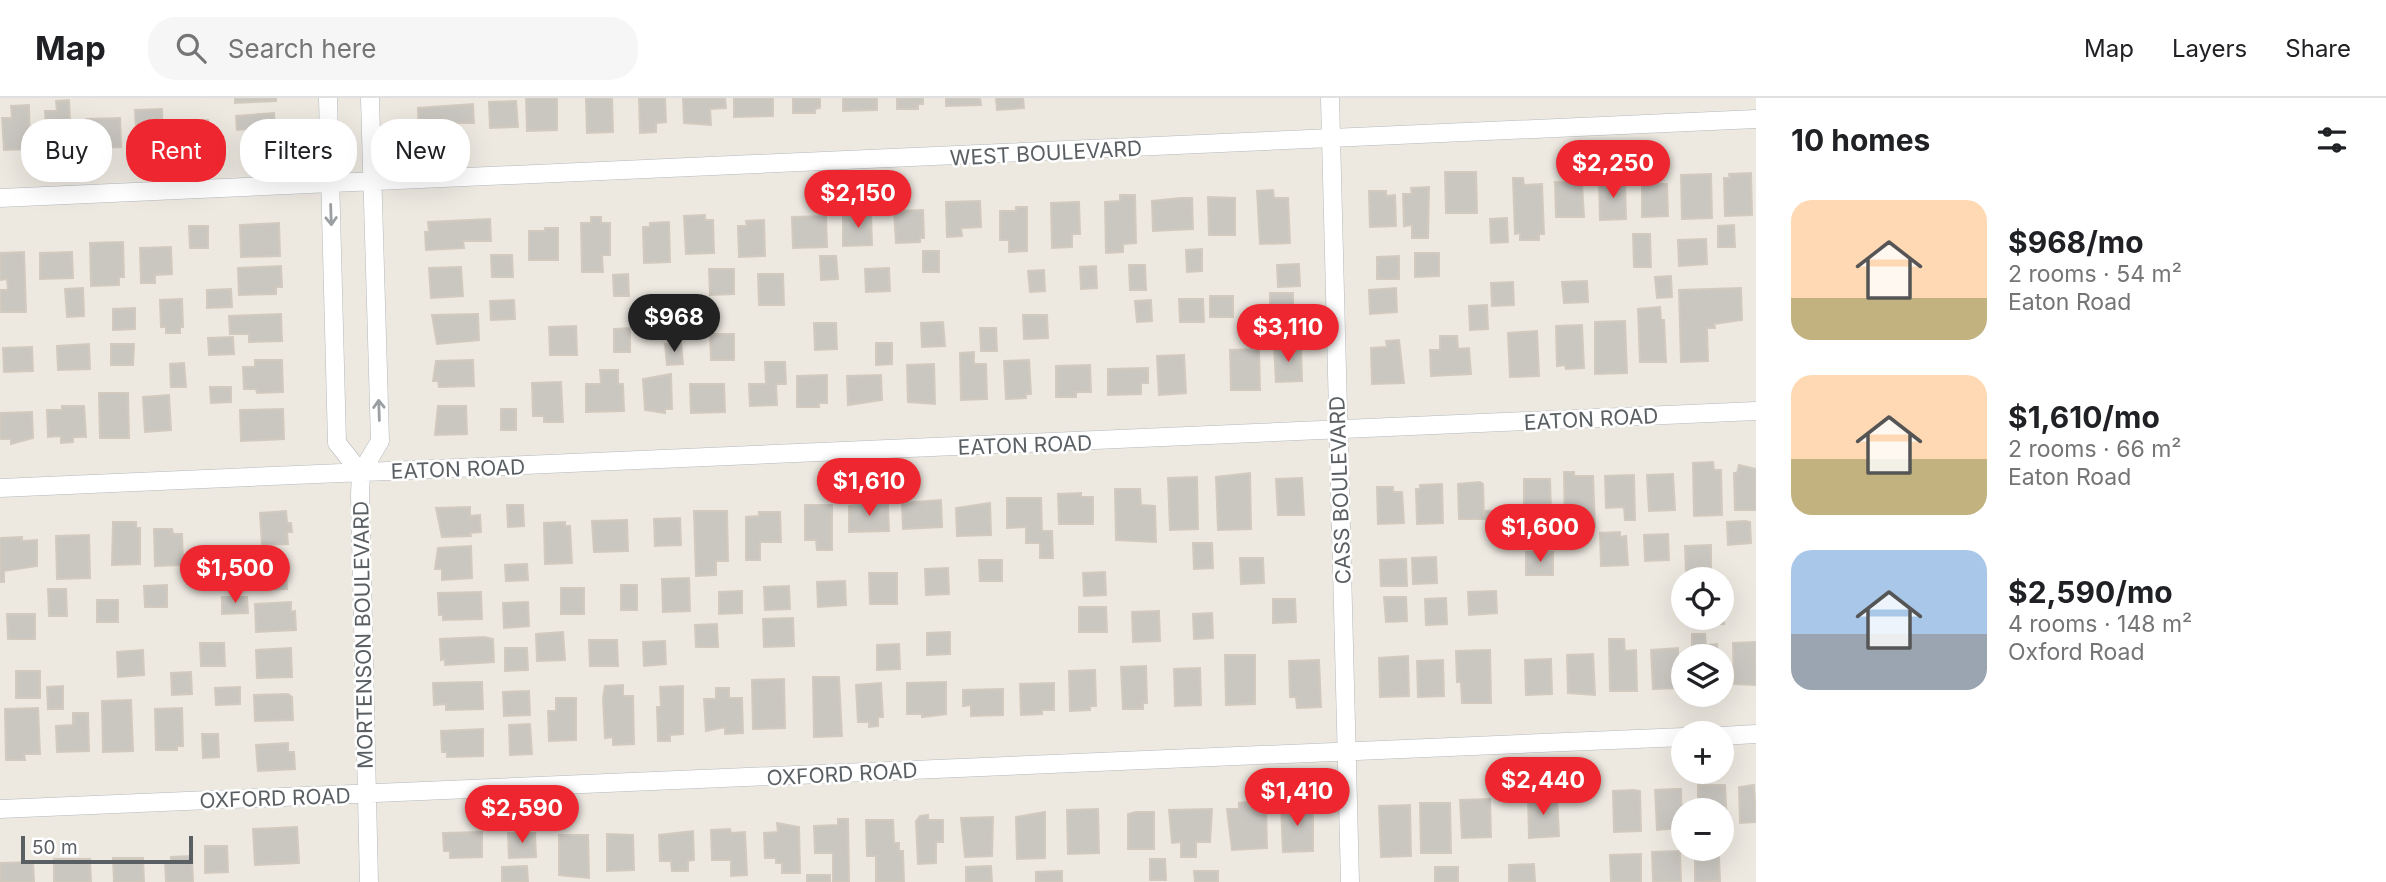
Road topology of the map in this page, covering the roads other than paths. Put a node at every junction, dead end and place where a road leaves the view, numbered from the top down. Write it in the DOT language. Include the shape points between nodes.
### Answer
graph roads {
  1 [pos="328,98"];
  2 [pos="370,98"];
  3 [pos="1330,98"];
  4 [pos="1756,119"];
  5 [pos="371,126"];
  6 [pos="1331,140"];
  7 [pos="470,177"];
  8 [pos="371,181"];
  9 [pos="373,182"];
  10 [pos="329,183"];
  11 [pos="0,198"];
  12 [pos="1756,411"];
  13 [pos="1338,431"];
  14 [pos="361,473"];
  15 [pos="0,488"];
  16 [pos="1756,734"];
  17 [pos="1734,735"];
  18 [pos="1671,738"];
  19 [pos="1347,752"];
  20 [pos="368,794"];
  21 [pos="0,809"];
  22 [pos="369,882"];
  23 [pos="1350,882"];
  1 -- 10 [label="street, MORTENSON BOULEVARD"];
  2 -- 5 [label="street, MORTENSON BOULEVARD"];
  3 -- 6 [label="street, CASS BOULEVARD"];
  4 -- 6 [label="street, WEST BOULEVARD"];
  6 -- 7 [label="street, WEST BOULEVARD"];
  6 -- 13 [label="street, CASS BOULEVARD"];
  8 -- 10 [label="street, WEST BOULEVARD"];
  14 -- 9 [label="street, MORTENSON BOULEVARD, one-way" via="380,441"];
  10 -- 11 [label="street, WEST BOULEVARD"];
  10 -- 14 [label="street, MORTENSON BOULEVARD, one-way" via="337,443"];
  12 -- 13 [label="street, EATON ROAD"];
  13 -- 14 [label="street, EATON ROAD"];
  13 -- 19 [label="street, CASS BOULEVARD"];
  14 -- 15 [label="street, EATON ROAD"];
  14 -- 20 [label="street, MORTENSON BOULEVARD"];
  16 -- 17 [label="street"];
  18 -- 19 [label="street, OXFORD ROAD"];
  19 -- 20 [label="street, OXFORD ROAD"];
  19 -- 23 [label="street, CASS BOULEVARD"];
  20 -- 21 [label="street, OXFORD ROAD"];
  20 -- 22 [label="street, MORTENSON BOULEVARD"];
}
